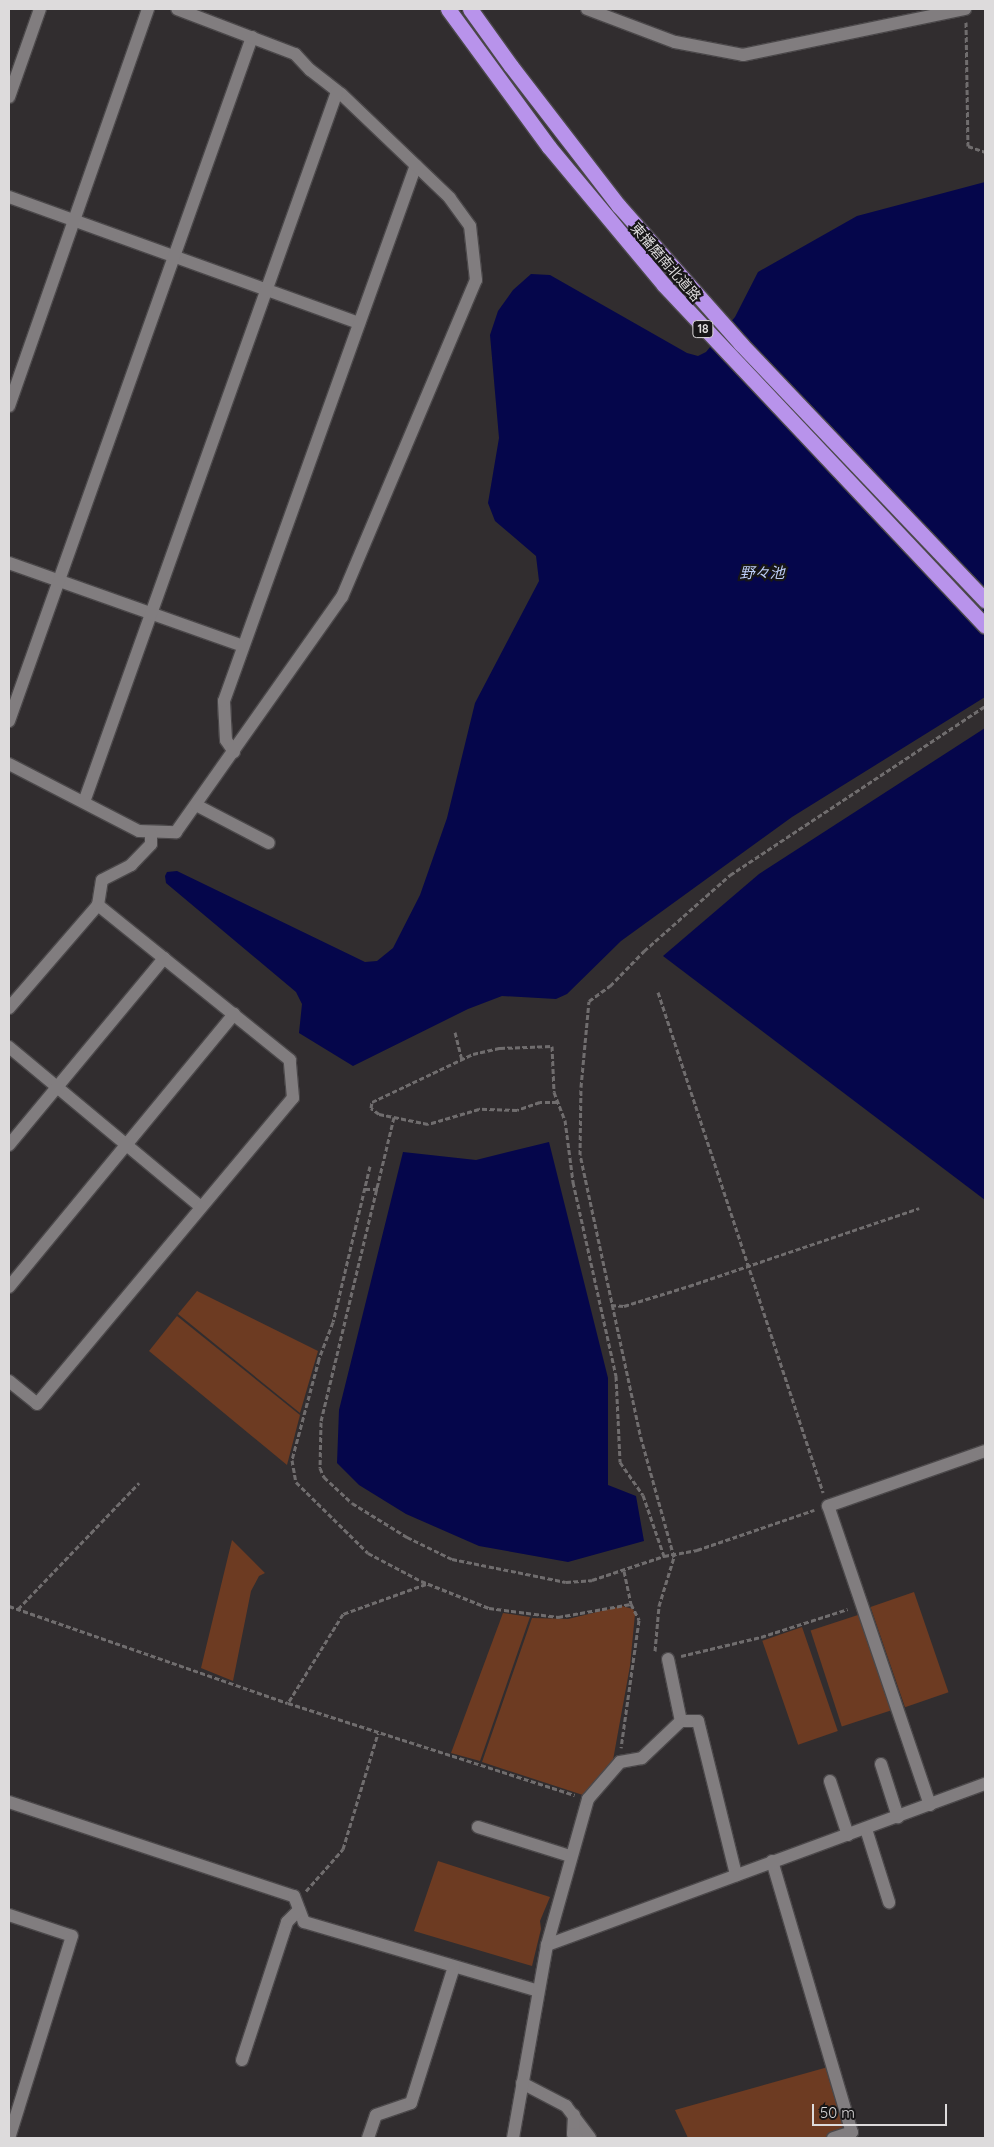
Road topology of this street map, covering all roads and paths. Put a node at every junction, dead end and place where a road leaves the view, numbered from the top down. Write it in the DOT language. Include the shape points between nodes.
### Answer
graph roads {
  1 [pos="40,9"];
  2 [pos="148,9"];
  3 [pos="176,9"];
  4 [pos="448,9"];
  5 [pos="470,9"];
  6 [pos="587,9"];
  7 [pos="966,14"];
  8 [pos="252,37"];
  9 [pos="337,92"];
  10 [pos="9,96"];
  11 [pos="985,152"];
  12 [pos="416,165"];
  13 [pos="9,197"];
  14 [pos="74,220"];
  15 [pos="174,256"];
  16 [pos="266,287"];
  17 [pos="359,322"];
  18 [pos="9,406"];
  19 [pos="9,563"];
  20 [pos="58,580"];
  21 [pos="985,600"];
  22 [pos="152,613"];
  23 [pos="985,626"];
  24 [pos="243,646"];
  25 [pos="985,706"];
  26 [pos="9,721"];
  27 [pos="234,752"];
  28 [pos="9,764"];
  29 [pos="84,802"];
  30 [pos="196,805"];
  31 [pos="151,834"];
  32 [pos="269,844"];
  33 [pos="98,904"];
  34 [pos="164,958"];
  35 [pos="658,992"];
  36 [pos="9,1008"];
  37 [pos="234,1014"];
  38 [pos="455,1032"];
  39 [pos="9,1047"];
  40 [pos="462,1060"];
  41 [pos="58,1086"];
  42 [pos="557,1102"];
  43 [pos="394,1117"];
  44 [pos="127,1143"];
  45 [pos="9,1146"];
  46 [pos="370,1166"];
  47 [pos="365,1189"];
  48 [pos="378,1189"];
  49 [pos="201,1207"];
  50 [pos="919,1208"];
  51 [pos="747,1266"];
  52 [pos="9,1287"];
  53 [pos="611,1305"];
  54 [pos="9,1381"];
  55 [pos="985,1451"];
  56 [pos="139,1483"];
  57 [pos="828,1506"];
  58 [pos="664,1556"];
  59 [pos="674,1556"];
  60 [pos="624,1571"];
  61 [pos="426,1584"];
  62 [pos="631,1604"];
  63 [pos="863,1604"];
  64 [pos="9,1606"];
  65 [pos="17,1610"];
  66 [pos="668,1659"];
  67 [pos="288,1703"];
  68 [pos="681,1721"];
  69 [pos="378,1734"];
  70 [pos="620,1762"];
  71 [pos="881,1764"];
  72 [pos="830,1782"];
  73 [pos="985,1784"];
  74 [pos="588,1799"];
  75 [pos="9,1802"];
  76 [pos="930,1804"];
  77 [pos="898,1816"];
  78 [pos="478,1827"];
  79 [pos="866,1829"];
  80 [pos="848,1835"];
  81 [pos="570,1856"];
  82 [pos="772,1861"];
  83 [pos="736,1875"];
  84 [pos="889,1902"];
  85 [pos="298,1906"];
  86 [pos="9,1915"];
  87 [pos="547,1945"];
  88 [pos="454,1967"];
  89 [pos="538,1991"];
  90 [pos="242,2060"];
  91 [pos="522,2083"];
  92 [pos="574,2115"];
  93 [pos="9,2138"];
  94 [pos="368,2138"];
  95 [pos="513,2138"];
  96 [pos="577,2138"];
  97 [pos="590,2138"];
  98 [pos="833,2138"];
  1 -- 10 [label="street"];
  2 -- 14 [label="street"];
  3 -- 8 [label="street"];
  4 -- 23 [label="highway, 東播磨南北道路 / 18" via="549,147 664,286"];
  5 -- 21 [label="highway, 東播磨南北道路 / 18" via="564,137 638,228 747,352"];
  6 -- 7 [label="street" via="675,42 743,55"];
  7 -- 11 [label="path" via="968,146"];
  8 -- 9 [label="street" via="295,54"];
  8 -- 15 [label="street"];
  9 -- 12 [label="street"];
  9 -- 16 [label="street"];
  12 -- 17 [label="street"];
  12 -- 27 [label="street" via="450,198 470,226 476,280 342,597"];
  13 -- 14 [label="street"];
  14 -- 15 [label="street"];
  14 -- 18 [label="street"];
  15 -- 16 [label="street"];
  15 -- 20 [label="street"];
  16 -- 17 [label="street"];
  16 -- 22 [label="street"];
  17 -- 24 [label="street"];
  19 -- 20 [label="street"];
  20 -- 22 [label="street"];
  20 -- 26 [label="street"];
  22 -- 24 [label="street"];
  22 -- 29 [label="street"];
  24 -- 27 [label="street" via="224,701 226,740"];
  25 -- 53 [label="path" via="730,875 644,951 610,986 589,1001 581,1087 580,1154"];
  27 -- 30 [label="street"];
  28 -- 29 [label="street"];
  29 -- 31 [label="street"];
  30 -- 31 [label="street" via="176,832"];
  30 -- 32 [label="street"];
  31 -- 33 [label="street" via="151,844 131,866 102,880"];
  33 -- 34 [label="street"];
  33 -- 36 [label="street"];
  34 -- 37 [label="street"];
  34 -- 41 [label="street"];
  35 -- 51 [label="path"];
  37 -- 44 [label="street"];
  37 -- 49 [label="street" via="290,1060 293,1098"];
  38 -- 40 [label="path"];
  39 -- 41 [label="street"];
  40 -- 42 [label="path" via="485,1051 548,1043 554,1050"];
  40 -- 43 [label="path" via="372,1102 371,1108 378,1114"];
  41 -- 44 [label="street"];
  41 -- 45 [label="street"];
  42 -- 43 [label="path" via="540,1102 516,1110 479,1109 428,1124"];
  42 -- 58 [label="path" via="565,1120 574,1182 616,1376 620,1462 643,1494"];
  43 -- 48 [label="path"];
  44 -- 49 [label="street"];
  44 -- 52 [label="street"];
  46 -- 47 [label="path"];
  47 -- 48 [label="path"];
  47 -- 61 [label="path" via="292,1470 302,1490 350,1538 368,1553"];
  48 -- 60 [label="path" via="321,1422 320,1468 324,1477 352,1503 407,1537 452,1559 566,1582 592,1580"];
  49 -- 54 [label="street" via="37,1404"];
  50 -- 51 [label="path"];
  51 -- 53 [label="path" via="624,1306"];
  51 -- 57 [label="path"];
  53 -- 59 [label="path" via="640,1434"];
  55 -- 57 [label="street"];
  56 -- 65 [label="path"];
  57 -- 59 [label="path"];
  57 -- 63 [label="street"];
  58 -- 59 [label="path"];
  58 -- 60 [label="path"];
  59 -- 66 [label="path" via="659,1606 654,1656 655,1661"];
  60 -- 62 [label="path"];
  61 -- 62 [label="path" via="512,1613 558,1617"];
  61 -- 67 [label="path" via="343,1614"];
  62 -- 70 [label="path" via="640,1620"];
  63 -- 66 [label="path" via="761,1637"];
  63 -- 76 [label="street"];
  64 -- 65 [label="path"];
  65 -- 67 [label="path"];
  66 -- 68 [label="street"];
  67 -- 69 [label="path"];
  68 -- 70 [label="street" via="642,1758"];
  68 -- 83 [label="street" via="698,1722"];
  69 -- 74 [label="path"];
  69 -- 85 [label="path" via="344,1848"];
  70 -- 74 [label="street"];
  71 -- 77 [label="street"];
  72 -- 80 [label="street"];
  73 -- 76 [label="street"];
  74 -- 81 [label="street"];
  75 -- 85 [label="street" via="294,1896"];
  76 -- 77 [label="street"];
  77 -- 79 [label="street"];
  78 -- 81 [label="street"];
  79 -- 80 [label="street"];
  79 -- 84 [label="street"];
  80 -- 82 [label="street"];
  81 -- 87 [label="street"];
  82 -- 83 [label="street"];
  82 -- 98 [label="street" via="852,2132"];
  83 -- 87 [label="street"];
  85 -- 88 [label="street" via="304,1922"];
  85 -- 90 [label="street" via="287,1922"];
  86 -- 93 [label="street" via="72,1936"];
  87 -- 89 [label="street"];
  88 -- 89 [label="street"];
  88 -- 94 [label="street" via="411,2103 376,2115"];
  89 -- 91 [label="street"];
  91 -- 92 [label="street" via="566,2106"];
  91 -- 95 [label="street"];
  92 -- 96 [label="street" via="573,2134"];
  92 -- 97 [label="street"];
}
